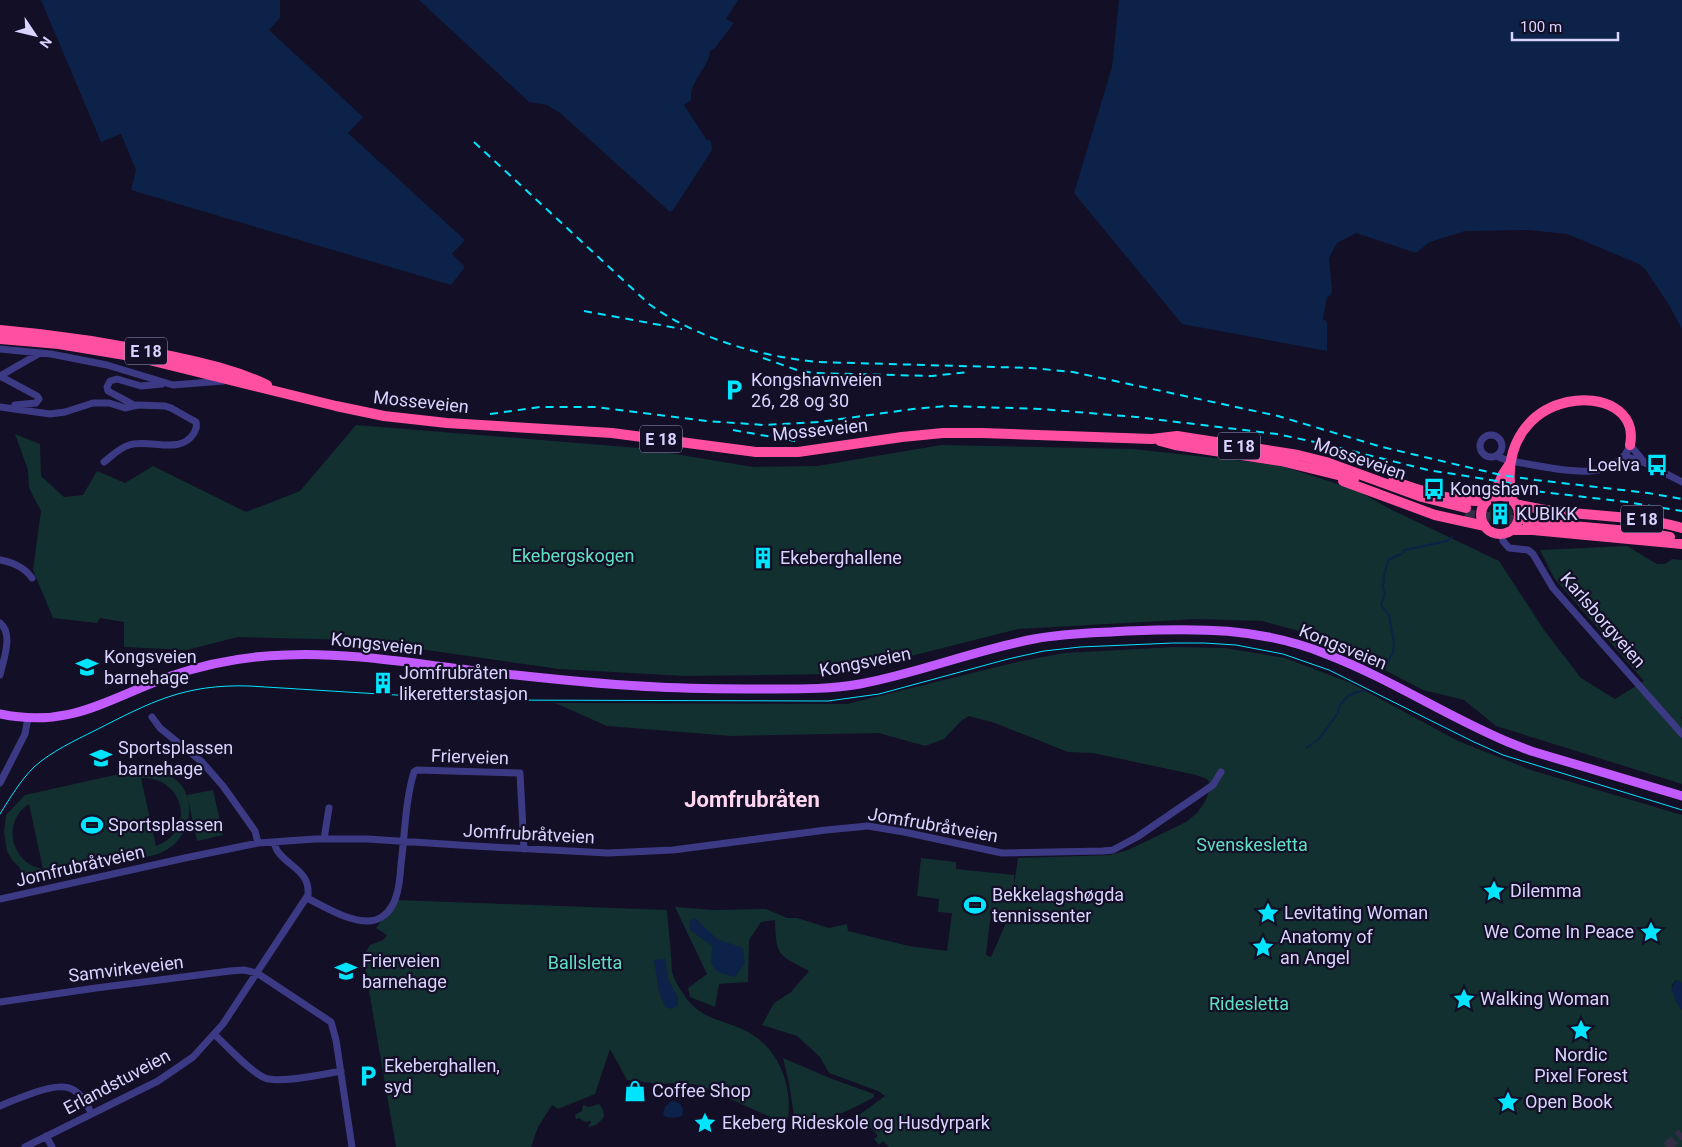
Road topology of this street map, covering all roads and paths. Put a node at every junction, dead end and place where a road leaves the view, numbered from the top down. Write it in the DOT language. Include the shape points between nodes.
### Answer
graph roads {
  1 [pos="0,330"];
  2 [pos="0,339"];
  3 [pos="0,349"];
  4 [pos="40,353"];
  5 [pos="0,376"];
  6 [pos="231,380"];
  7 [pos="165,383"];
  8 [pos="286,393"];
  9 [pos="134,405"];
  10 [pos="0,406"];
  11 [pos="1630,445"];
  12 [pos="1503,448"];
  13 [pos="1497,456"];
  14 [pos="1625,456"];
  15 [pos="104,462"];
  16 [pos="1523,463"];
  17 [pos="1645,463"];
  18 [pos="1510,464"];
  19 [pos="1325,467"];
  20 [pos="1682,482"];
  21 [pos="1492,498"];
  22 [pos="1513,501"];
  23 [pos="1466,511"];
  24 [pos="1484,526"];
  25 [pos="1682,529"];
  26 [pos="1507,532"];
  27 [pos="1682,542"];
  28 [pos="0,560"];
  29 [pos="32,578"];
  30 [pos="0,624"];
  31 [pos="0,675"];
  32 [pos="0,714"];
  33 [pos="28,718"];
  34 [pos="152,718"];
  35 [pos="1682,734"];
  36 [pos="1221,772"];
  37 [pos="0,783"];
  38 [pos="1682,796"];
  39 [pos="329,808"];
  40 [pos="324,839"];
  41 [pos="274,842"];
  42 [pos="404,842"];
  43 [pos="258,843"];
  44 [pos="524,849"];
  45 [pos="307,898"];
  46 [pos="0,899"];
  47 [pos="257,973"];
  48 [pos="0,1002"];
  49 [pos="215,1035"];
  50 [pos="341,1071"];
  51 [pos="0,1106"];
  52 [pos="91,1113"];
  53 [pos="46,1136"];
  54 [pos="25,1147"];
  55 [pos="52,1147"];
  56 [pos="352,1147"];
  1 -- 8 [label="highway, Mosseveien / E 18" via="89,340 154,352 236,372"];
  2 -- 6 [label="highway, Mosseveien / E 18" via="113,352"];
  3 -- 4 [label="street, Mosseveien"];
  4 -- 5 [label="street"];
  4 -- 7 [label="street, Mosseveien" via="107,365"];
  5 -- 10 [label="street" via="39,399 36,404"];
  6 -- 7 [label="street, Mosseveien" via="179,385"];
  6 -- 8 [label="highway, Mosseveien / E 18"];
  7 -- 9 [label="street" via="141,386 117,379 110,381 108,391"];
  8 -- 19 [label="highway, Mosseveien / E 18" via="410,420 612,433 756,452 798,452 902,436 982,433 1152,439"];
  9 -- 10 [label="street" via="125,408 93,402 50,414"];
  9 -- 15 [label="street" via="171,408 196,422 196,429 183,443 128,445"];
  11 -- 14 [label="street"];
  11 -- 17 [label="street"];
  11 -- 18 [label="highway" via="1630,427 1620,412 1604,404 1583,400 1560,404 1540,414 1525,428 1515,445"];
  12 -- 13 [label="street"];
  12 -- 13 [label="street" via="1501,439 1494,434 1482,439 1482,452 1490,457"];
  12 -- 16 [label="street"];
  13 -- 16 [label="street"];
  14 -- 16 [label="street" via="1610,467 1593,470"];
  14 -- 17 [label="street"];
  17 -- 20 [label="street"];
  18 -- 21 [label="highway"];
  18 -- 22 [label="highway"];
  19 -- 21 [label="highway, E 18" via="1354,467 1396,482 1472,501"];
  19 -- 23 [label="highway, Mosseveien / E 18" via="1430,506"];
  19 -- 24 [label="highway, E 18" via="1345,482 1435,515"];
  21 -- 22 [label="highway, E 18" via="1503,496"];
  21 -- 24 [label="highway" via="1483,506"];
  22 -- 25 [label="highway, E 18" via="1546,510 1644,519"];
  22 -- 26 [label="highway" via="1519,518"];
  24 -- 26 [label="highway, E 18" via="1494,533"];
  25 -- 27 [label="highway, E 18" via="1527,519 1640,532"];
  26 -- 27 [label="highway, E 18" via="1533,530"];
  26 -- 35 [label="street, Karlsborgveien" via="1503,541 1508,548 1528,550 1533,554 1552,588"];
  28 -- 29 [label="street" via="24,569"];
  30 -- 31 [label="street" via="7,636"];
  32 -- 33 [label="main road, Kongsveien"];
  33 -- 37 [label="street" via="26,730"];
  33 -- 38 [label="main road, Kongsveien" via="74,714 181,673 223,662 273,655 336,655 661,688 810,689 867,682 1051,636 1208,629 1264,636 1318,650 1508,742"];
  34 -- 43 [label="street" via="214,775 255,831"];
  36 -- 44 [label="street, Jomfrubråtveien" via="1213,785 1113,850 1002,853 868,826 656,851 608,853"];
  39 -- 40 [label="street"];
  40 -- 41 [label="street, Jomfrubråtveien"];
  40 -- 42 [label="street, Jomfrubråtveien"];
  41 -- 43 [label="street, Jomfrubråtveien"];
  41 -- 45 [label="street" via="278,853 305,878"];
  42 -- 44 [label="street, Jomfrubråtveien"];
  42 -- 44 [label="street, Frierveien" via="409,793 417,770 520,773"];
  42 -- 45 [label="street" via="396,899 378,919 354,919"];
  43 -- 46 [label="street, Jomfrubråtveien"];
  45 -- 47 [label="street, Erlandstuveien"];
  47 -- 48 [label="street, Samvirkeveien" via="244,970"];
  47 -- 49 [label="street, Erlandstuveien"];
  47 -- 50 [label="street" via="331,1022"];
  49 -- 50 [label="street" via="266,1079 290,1079"];
  49 -- 52 [label="street, Erlandstuveien" via="193,1057 166,1076"];
  50 -- 56 [label="street"];
  51 -- 52 [label="street" via="41,1090 64,1086 78,1092"];
  52 -- 53 [label="street, Erlandstuveien"];
  53 -- 54 [label="street, Erlandstuveien"];
  53 -- 55 [label="street"];
}
